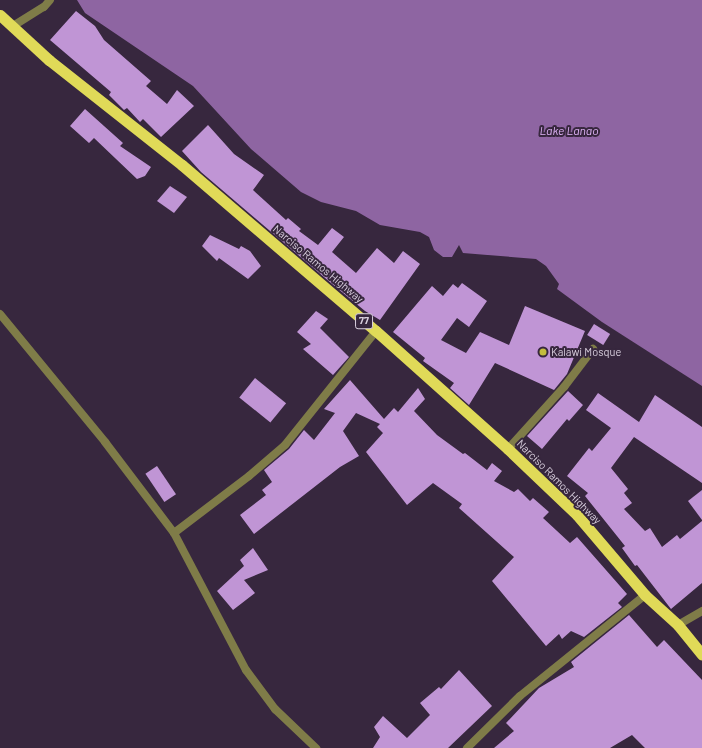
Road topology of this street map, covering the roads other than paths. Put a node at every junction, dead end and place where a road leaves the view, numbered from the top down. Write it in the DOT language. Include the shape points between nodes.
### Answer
graph roads {
  1 [pos="50,0"];
  2 [pos="0,15"];
  3 [pos="13,26"];
  4 [pos="0,314"];
  5 [pos="376,331"];
  6 [pos="593,349"];
  7 [pos="508,448"];
  8 [pos="174,533"];
  9 [pos="645,595"];
  10 [pos="702,611"];
  11 [pos="678,625"];
  12 [pos="702,655"];
  13 [pos="316,748"];
  14 [pos="468,748"];
  1 -- 3 [label="street" via="44,7"];
  2 -- 3 [label="highway, Narciso Ramos Highway / 77"];
  3 -- 5 [label="highway, Narciso Ramos Highway / 77" via="49,60 182,165"];
  4 -- 8 [label="street" via="106,442"];
  5 -- 7 [label="highway, Narciso Ramos Highway / 77"];
  5 -- 8 [label="street" via="284,445 249,476"];
  6 -- 7 [label="street" via="564,387"];
  7 -- 9 [label="highway, Narciso Ramos Highway / 77" via="577,515"];
  8 -- 13 [label="street" via="246,670 275,709"];
  9 -- 11 [label="highway, Narciso Ramos Highway / 77"];
  9 -- 14 [label="street" via="526,691"];
  10 -- 11 [label="street"];
  11 -- 12 [label="highway, Narciso Ramos Highway / 77"];
}
